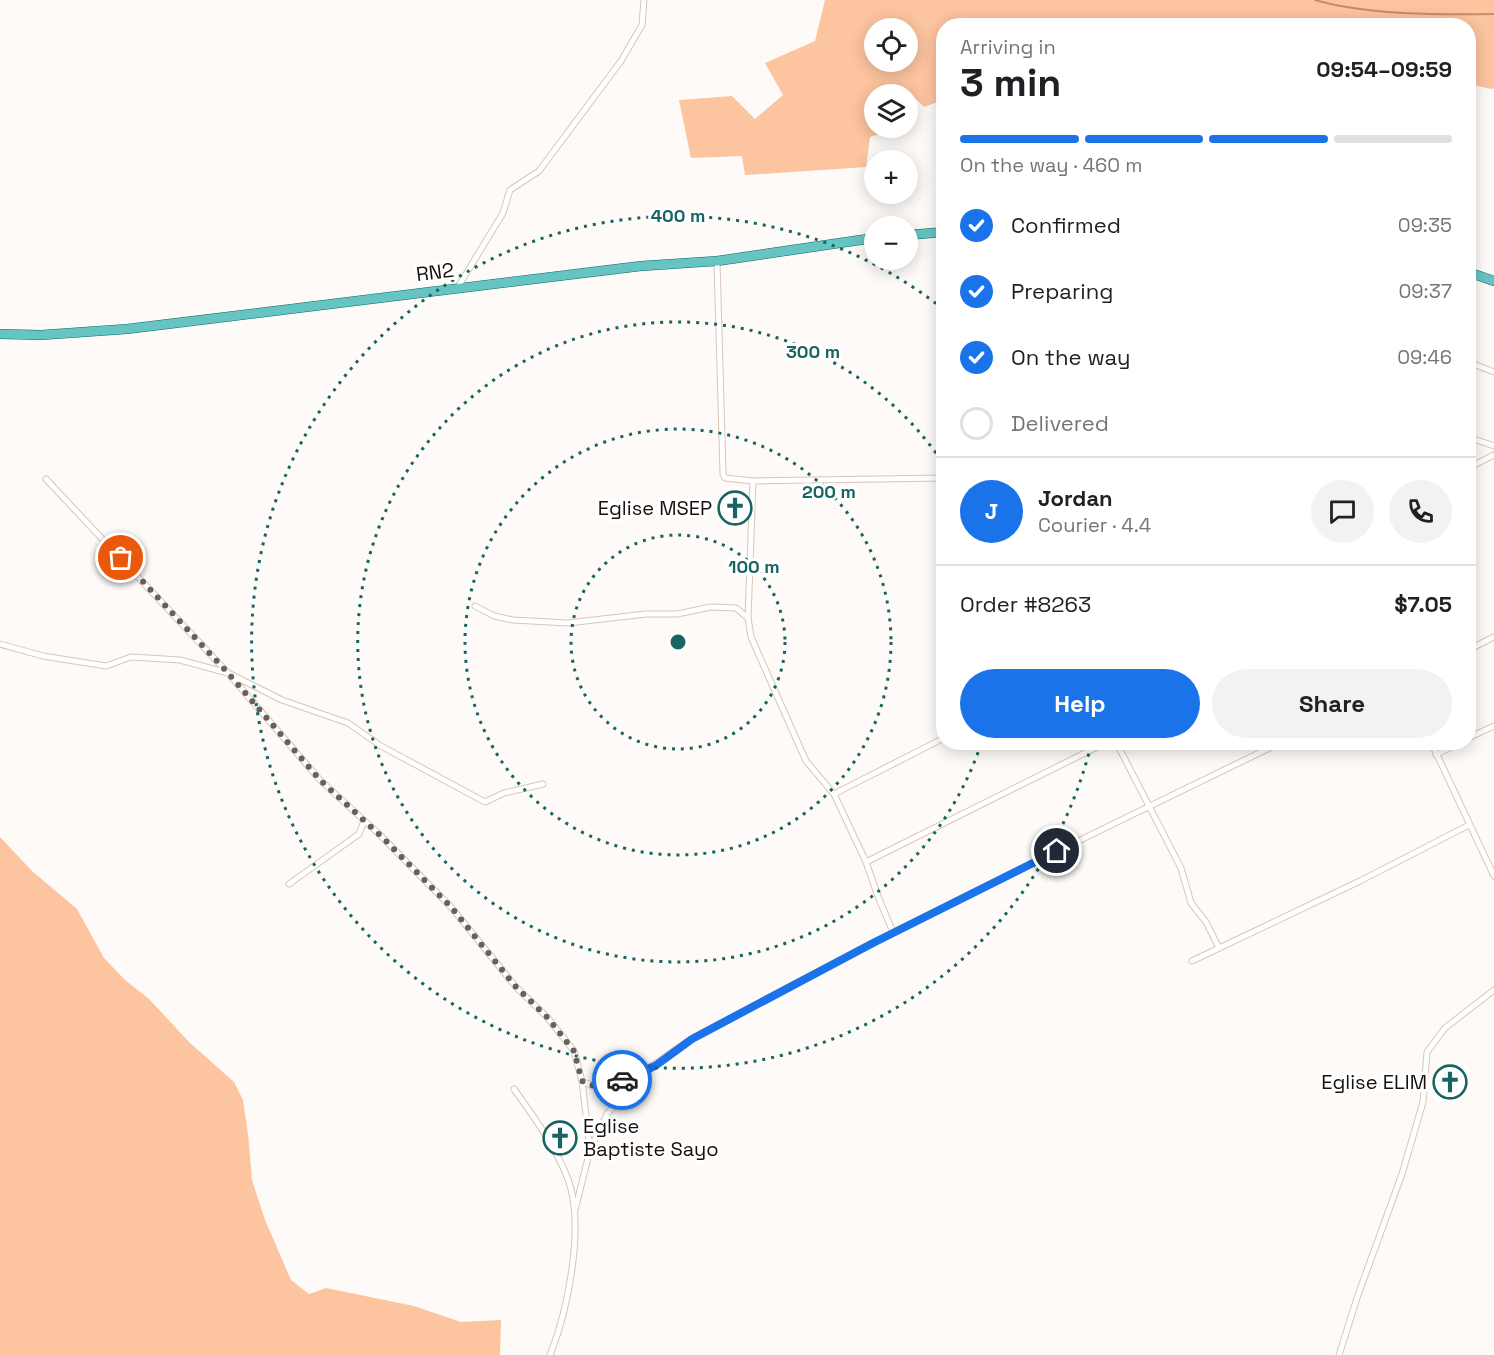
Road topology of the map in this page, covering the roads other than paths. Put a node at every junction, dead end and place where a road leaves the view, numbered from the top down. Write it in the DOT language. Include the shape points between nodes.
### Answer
graph roads {
  1 [pos="644,0"];
  2 [pos="936,233"];
  3 [pos="918,234"];
  4 [pos="864,239"];
  5 [pos="717,261"];
  6 [pos="1476,275"];
  7 [pos="1494,281"];
  8 [pos="458,287"];
  9 [pos="0,334"];
  10 [pos="1476,365"];
  11 [pos="1494,372"];
  12 [pos="1476,439"];
  13 [pos="1494,446"];
  14 [pos="1494,455"];
  15 [pos="1476,464"];
  16 [pos="936,478"];
  17 [pos="46,479"];
  18 [pos="753,481"];
  19 [pos="475,606"];
  20 [pos="748,618"];
  21 [pos="1494,637"];
  22 [pos="0,645"];
  23 [pos="1476,646"];
  24 [pos="228,673"];
  25 [pos="1494,726"];
  26 [pos="1476,734"];
  27 [pos="936,742"];
  28 [pos="1091,750"];
  29 [pos="1120,750"];
  30 [pos="1266,750"];
  31 [pos="1434,750"];
  32 [pos="1445,750"];
  33 [pos="1436,755"];
  34 [pos="543,784"];
  35 [pos="834,794"];
  36 [pos="1149,807"];
  37 [pos="364,821"];
  38 [pos="1469,825"];
  39 [pos="866,862"];
  40 [pos="1494,876"];
  41 [pos="289,884"];
  42 [pos="894,932"];
  43 [pos="1219,948"];
  44 [pos="1192,961"];
  45 [pos="1494,990"];
  46 [pos="655,1066"];
  47 [pos="582,1081"];
  48 [pos="514,1089"];
  49 [pos="590,1150"];
  50 [pos="575,1212"];
  51 [pos="550,1355"];
  52 [pos="1339,1355"];
  1 -- 8 [label="street" via="642,25 621,61 539,171 510,190 503,213"];
  2 -- 3 [label="main road"];
  4 -- 5 [label="main road, RN2"];
  5 -- 8 [label="main road, RN2"];
  5 -- 18 [label="street" via="723,474 724,478"];
  6 -- 7 [label="main road"];
  8 -- 9 [label="main road, RN2" via="127,329 41,336"];
  10 -- 11 [label="street"];
  12 -- 13 [label="street"];
  14 -- 15 [label="street"];
  16 -- 18 [label="street"];
  17 -- 24 [label="street"];
  18 -- 20 [label="street"];
  19 -- 20 [label="street" via="513,620 568,623 677,614 711,607 736,608"];
  20 -- 35 [label="street" via="751,637 806,761"];
  21 -- 23 [label="street"];
  22 -- 24 [label="street" via="106,666 131,657 180,660"];
  24 -- 34 [label="street" via="282,700 348,723 381,746 485,802"];
  24 -- 37 [label="street" via="320,780"];
  25 -- 26 [label="street"];
  27 -- 35 [label="street"];
  28 -- 39 [label="street"];
  29 -- 36 [label="street"];
  30 -- 36 [label="street"];
  31 -- 33 [label="street"];
  32 -- 33 [label="street"];
  33 -- 38 [label="street"];
  35 -- 39 [label="street"];
  36 -- 42 [label="street"];
  36 -- 43 [label="street" via="1181,868 1191,903"];
  37 -- 41 [label="street" via="359,834"];
  37 -- 47 [label="street" via="451,907 516,987 547,1017 574,1051"];
  38 -- 40 [label="street"];
  38 -- 43 [label="street"];
  39 -- 42 [label="street"];
  42 -- 46 [label="street" via="692,1039"];
  43 -- 44 [label="street"];
  45 -- 52 [label="street" via="1445,1028 1427,1052 1423,1102 1414,1133"];
  46 -- 47 [label="street" via="612,1085 591,1087"];
  46 -- 49 [label="street" via="607,1113"];
  47 -- 49 [label="street"];
  48 -- 50 [label="street" via="543,1131 567,1178"];
  49 -- 50 [label="street"];
  50 -- 51 [label="street" via="571,1270 560,1330"];
}
